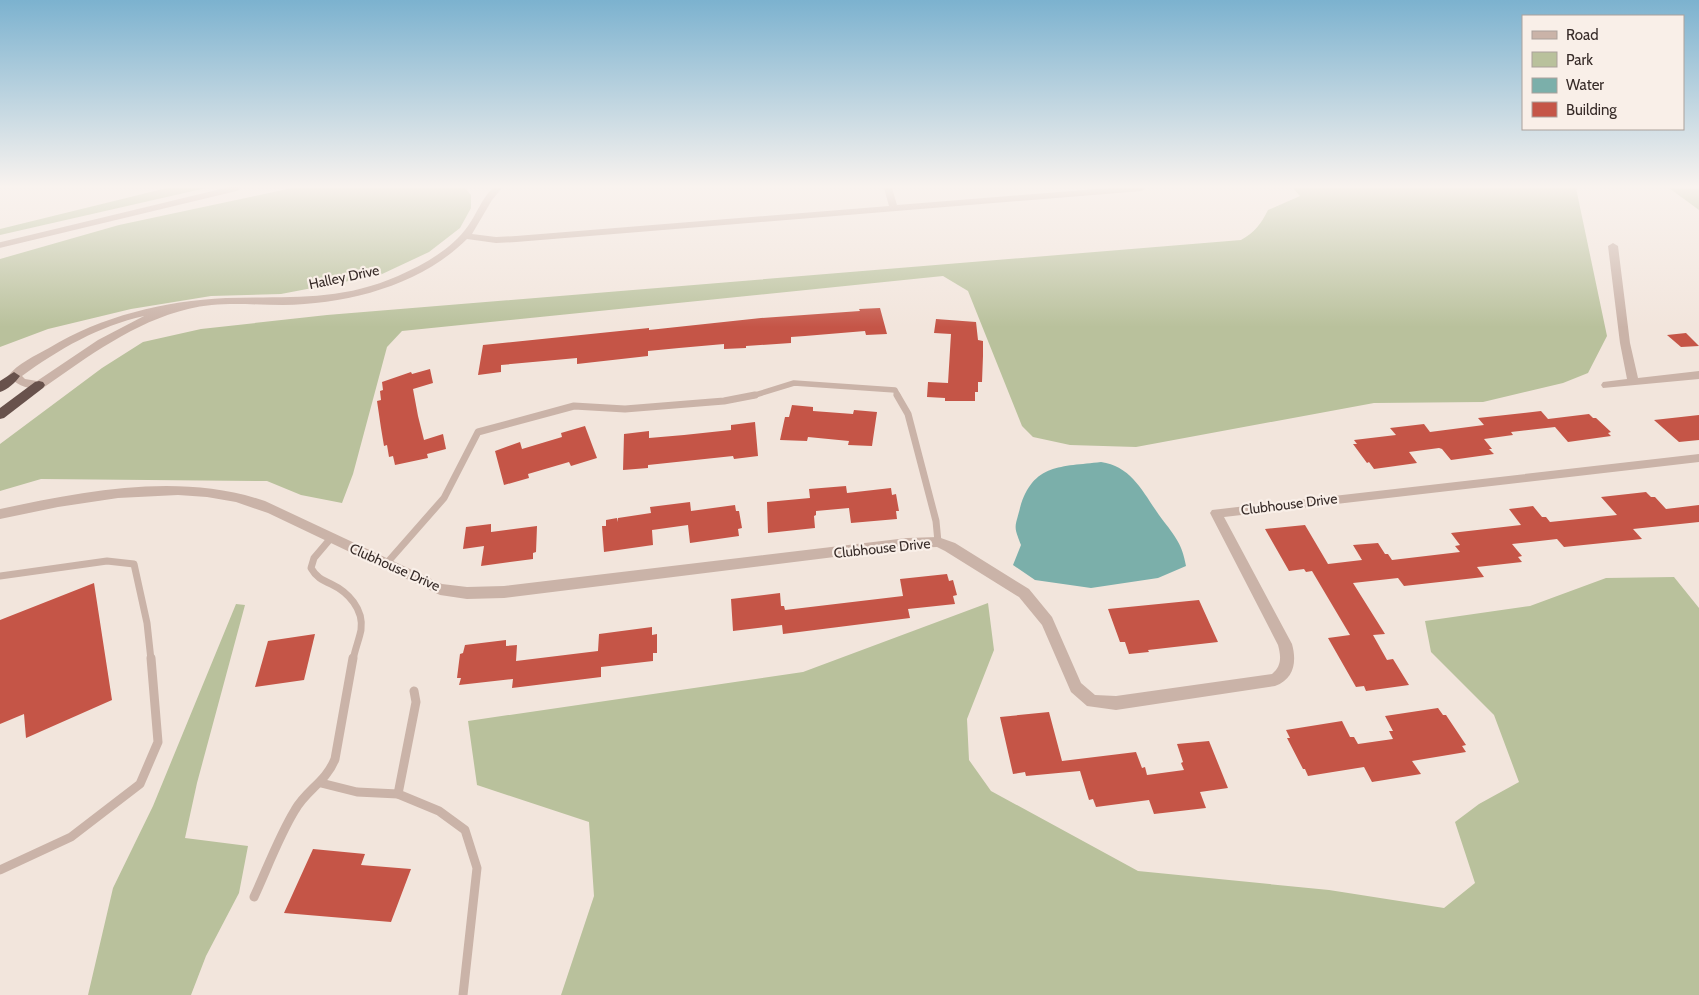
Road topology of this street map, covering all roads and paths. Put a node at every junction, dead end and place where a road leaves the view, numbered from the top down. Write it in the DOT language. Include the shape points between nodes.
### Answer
graph roads {
  1 [pos="47,234"];
  2 [pos="574,234"];
  3 [pos="465,236"];
  4 [pos="0,246"];
  5 [pos="1613,246"];
  6 [pos="186,306"];
  7 [pos="61,344"];
  8 [pos="88,351"];
  9 [pos="1699,375"];
  10 [pos="14,376"];
  11 [pos="1633,382"];
  12 [pos="40,385"];
  13 [pos="1607,385"];
  14 [pos="0,388"];
  15 [pos="0,415"];
  16 [pos="1699,458"];
  17 [pos="0,514"];
  18 [pos="331,538"];
  19 [pos="938,542"];
  20 [pos="386,564"];
  21 [pos="0,576"];
  22 [pos="414,691"];
  23 [pos="321,783"];
  24 [pos="398,794"];
  25 [pos="0,870"];
  26 [pos="254,897"];
  27 [pos="463,995"];
  1 -- 4 [label="lane"];
  2 -- 3 [label="street" via="496,240"];
  3 -- 6 [label="street, Halley Drive" via="443,255 418,269 359,292 303,301 235,301"];
  5 -- 11 [label="street"];
  6 -- 7 [label="street, Halley Drive" via="113,320"];
  6 -- 8 [label="street, Halley Drive" via="137,324"];
  7 -- 8 [label="street"];
  7 -- 10 [label="street, Halley Drive"];
  8 -- 12 [label="street, Halley Drive"];
  9 -- 11 [label="street"];
  10 -- 12 [label="street" via="22,382"];
  10 -- 14 [label="highway"];
  11 -- 13 [label="street"];
  12 -- 15 [label="highway"];
  16 -- 19 [label="street, Clubhouse Drive" via="1216,513 1285,644 1288,666 1283,676 1275,680 1116,703 1092,701 1076,687 1047,621 1024,593"];
  17 -- 18 [label="street, Clubhouse Drive" via="116,494 200,492 252,501"];
  18 -- 20 [label="street, Clubhouse Drive"];
  18 -- 23 [label="lane" via="314,558 311,568 315,576 351,597 361,628 336,759 332,772"];
  19 -- 20 [label="street, Clubhouse Drive" via="496,593 440,589"];
  19 -- 20 [label="lane" via="936,521 910,423 895,390 794,383 724,401 625,409 574,406 478,432 444,498"];
  21 -- 25 [label="lane" via="108,562 134,564 146,623 158,742 140,784 71,837"];
  22 -- 24 [label="lane" via="416,702"];
  23 -- 24 [label="lane" via="357,792"];
  23 -- 26 [label="lane" via="304,798 292,815"];
  24 -- 27 [label="lane" via="439,811 465,830 476,868"];
}
